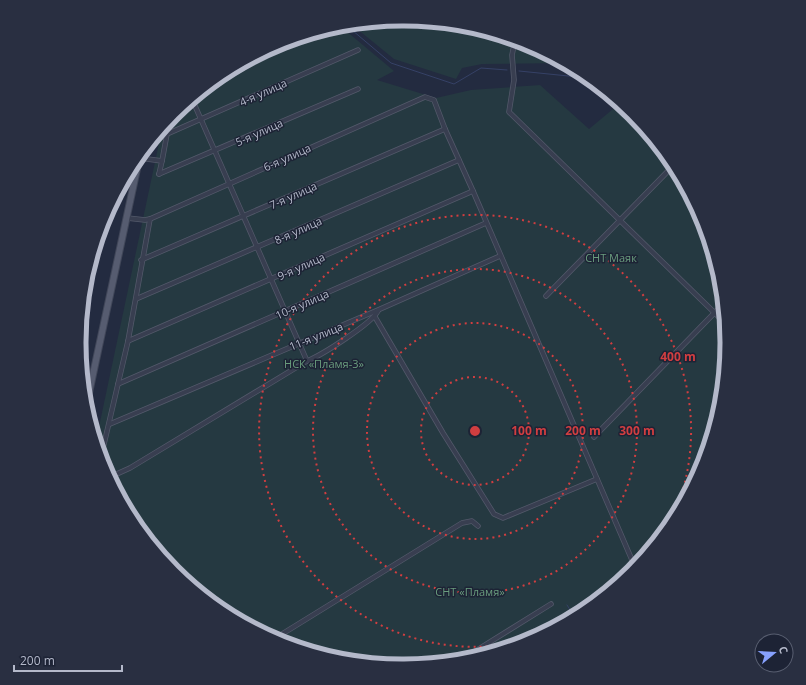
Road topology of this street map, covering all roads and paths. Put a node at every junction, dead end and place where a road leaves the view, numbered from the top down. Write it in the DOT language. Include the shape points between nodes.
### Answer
graph roads {
  1 [pos="514,46"];
  2 [pos="358,50"];
  3 [pos="358,89"];
  4 [pos="194,105"];
  5 [pos="200,120"];
  6 [pos="444,129"];
  7 [pos="215,151"];
  8 [pos="146,158"];
  9 [pos="459,160"];
  10 [pos="162,161"];
  11 [pos="669,170"];
  12 [pos="137,172"];
  13 [pos="229,183"];
  14 [pos="473,191"];
  15 [pos="243,216"];
  16 [pos="127,218"];
  17 [pos="150,219"];
  18 [pos="619,220"];
  19 [pos="486,223"];
  20 [pos="257,248"];
  21 [pos="500,256"];
  22 [pos="141,260"];
  23 [pos="271,280"];
  24 [pos="546,296"];
  25 [pos="136,299"];
  26 [pos="718,309"];
  27 [pos="378,310"];
  28 [pos="285,312"];
  29 [pos="714,313"];
  30 [pos="375,317"];
  31 [pos="719,317"];
  32 [pos="128,341"];
  33 [pos="299,342"];
  34 [pos="307,361"];
  35 [pos="118,384"];
  36 [pos="90,389"];
  37 [pos="110,424"];
  38 [pos="594,437"];
  39 [pos="104,446"];
  40 [pos="116,474"];
  41 [pos="597,479"];
  42 [pos="478,526"];
  43 [pos="632,560"];
  44 [pos="551,604"];
  45 [pos="280,634"];
  46 [pos="477,650"];
  1 -- 18 [label="street" via="514,80 509,112"];
  2 -- 5 [label="street, 4-я улица"];
  3 -- 7 [label="street, 5-я улица"];
  4 -- 5 [label="street"];
  5 -- 7 [label="street"];
  5 -- 10 [label="street, 4-я улица" via="166,134"];
  6 -- 9 [label="street"];
  6 -- 13 [label="street, 6-я улица" via="434,100 425,97"];
  6 -- 15 [label="street, 7-я улица"];
  7 -- 10 [label="street, 5-я улица" via="159,174"];
  7 -- 13 [label="street"];
  8 -- 10 [label="street"];
  9 -- 14 [label="street"];
  9 -- 20 [label="street, 8-я улица"];
  11 -- 18 [label="street"];
  12 -- 16 [label="main road"];
  13 -- 15 [label="street"];
  13 -- 17 [label="street, 6-я улица"];
  14 -- 19 [label="street"];
  14 -- 23 [label="street, 9-я улица"];
  15 -- 20 [label="street"];
  15 -- 22 [label="street, 7-я улица"];
  16 -- 17 [label="street"];
  16 -- 36 [label="main road"];
  17 -- 22 [label="street"];
  18 -- 24 [label="street"];
  18 -- 29 [label="street"];
  19 -- 21 [label="street"];
  19 -- 28 [label="street, 10-я улица"];
  20 -- 23 [label="street"];
  20 -- 25 [label="street, 8-я улица"];
  21 -- 27 [label="street, 11-я улица"];
  21 -- 41 [label="street"];
  22 -- 25 [label="street"];
  23 -- 28 [label="street"];
  23 -- 32 [label="street, 9-я улица"];
  25 -- 32 [label="street"];
  26 -- 29 [label="street"];
  27 -- 30 [label="street"];
  27 -- 33 [label="street, 11-я улица"];
  28 -- 33 [label="street"];
  28 -- 35 [label="street, 10-я улица"];
  29 -- 31 [label="street"];
  29 -- 38 [label="street"];
  30 -- 34 [label="street"];
  30 -- 41 [label="street" via="494,514 503,518"];
  32 -- 35 [label="street"];
  33 -- 34 [label="street"];
  33 -- 37 [label="street, 11-я улица"];
  34 -- 40 [label="street"];
  35 -- 37 [label="street"];
  37 -- 39 [label="street"];
  41 -- 43 [label="street"];
  42 -- 45 [label="street" via="472,522 462,523"];
  44 -- 46 [label="street"];
}
